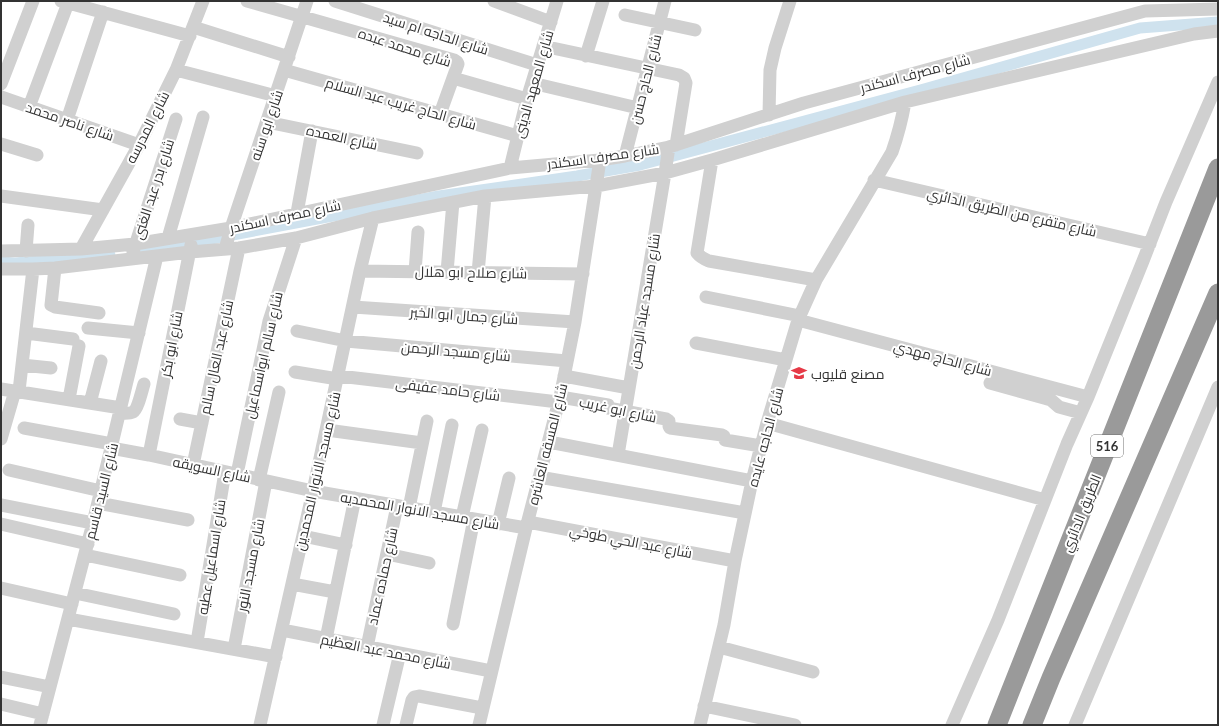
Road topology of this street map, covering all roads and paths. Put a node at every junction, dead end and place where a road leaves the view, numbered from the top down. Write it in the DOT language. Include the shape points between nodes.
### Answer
graph roads {
  1 [pos="33,1"];
  2 [pos="203,1"];
  3 [pos="247,1"];
  4 [pos="307,1"];
  5 [pos="335,1"];
  6 [pos="494,1"];
  7 [pos="557,1"];
  8 [pos="603,1"];
  9 [pos="665,1"];
  10 [pos="790,1"];
  11 [pos="65,2"];
  12 [pos="1218,9"];
  13 [pos="102,12"];
  14 [pos="625,15"];
  15 [pos="302,16"];
  16 [pos="551,22"];
  17 [pos="660,23"];
  18 [pos="695,30"];
  19 [pos="192,31"];
  20 [pos="1218,31"];
  21 [pos="543,46"];
  22 [pos="586,56"];
  23 [pos="288,57"];
  24 [pos="537,65"];
  25 [pos="648,69"];
  26 [pos="176,70"];
  27 [pos="284,70"];
  28 [pos="453,78"];
  29 [pos="1218,82"];
  30 [pos="532,83"];
  31 [pos="1,84"];
  32 [pos="276,96"];
  33 [pos="1,97"];
  34 [pos="527,99"];
  35 [pos="904,102"];
  36 [pos="29,107"];
  37 [pos="638,108"];
  38 [pos="440,114"];
  39 [pos="769,115"];
  40 [pos="204,117"];
  41 [pos="176,119"];
  42 [pos="67,120"];
  43 [pos="267,122"];
  44 [pos="312,131"];
  45 [pos="518,136"];
  46 [pos="139,145"];
  47 [pos="1,146"];
  48 [pos="672,146"];
  49 [pos="417,153"];
  50 [pos="36,154"];
  51 [pos="625,156"];
  52 [pos="600,160"];
  53 [pos="712,160"];
  54 [pos="510,168"];
  55 [pos="1218,168"];
  56 [pos="665,173"];
  57 [pos="874,180"];
  58 [pos="596,186"];
  59 [pos="1,196"];
  60 [pos="485,196"];
  61 [pos="453,202"];
  62 [pos="103,210"];
  63 [pos="297,213"];
  64 [pos="373,218"];
  65 [pos="28,225"];
  66 [pos="231,228"];
  67 [pos="418,232"];
  68 [pos="192,234"];
  69 [pos="168,238"];
  70 [pos="296,238"];
  71 [pos="135,244"];
  72 [pos="1150,244"];
  73 [pos="239,248"];
  74 [pos="81,249"];
  75 [pos="226,249"];
  76 [pos="1,251"];
  77 [pos="26,251"];
  78 [pos="190,252"];
  79 [pos="157,256"];
  80 [pos="131,259"];
  81 [pos="55,268"];
  82 [pos="1,269"];
  83 [pos="33,269"];
  84 [pos="360,271"];
  85 [pos="415,272"];
  86 [pos="447,272"];
  87 [pos="478,272"];
  88 [pos="583,274"];
  89 [pos="816,280"];
  90 [pos="1218,293"];
  91 [pos="706,297"];
  92 [pos="353,307"];
  93 [pos="99,313"];
  94 [pos="799,318"];
  95 [pos="575,322"];
  96 [pos="88,328"];
  97 [pos="297,331"];
  98 [pos="26,333"];
  99 [pos="139,333"];
  100 [pos="346,341"];
  101 [pos="696,343"];
  102 [pos="786,360"];
  103 [pos="101,361"];
  104 [pos="567,361"];
  105 [pos="22,365"];
  106 [pos="51,368"];
  107 [pos="295,372"];
  108 [pos="564,376"];
  109 [pos="338,378"];
  110 [pos="990,383"];
  111 [pos="144,384"];
  112 [pos="629,388"];
  113 [pos="1218,388"];
  114 [pos="1,389"];
  115 [pos="17,391"];
  116 [pos="279,392"];
  117 [pos="1088,397"];
  118 [pos="69,400"];
  119 [pos="559,400"];
  120 [pos="90,403"];
  121 [pos="120,410"];
  122 [pos="626,412"];
  123 [pos="1081,413"];
  124 [pos="180,419"];
  125 [pos="427,421"];
  126 [pos="202,423"];
  127 [pos="768,423"];
  128 [pos="452,425"];
  129 [pos="24,428"];
  130 [pos="327,430"];
  131 [pos="482,430"];
  132 [pos="1,439"];
  133 [pos="549,442"];
  134 [pos="422,443"];
  135 [pos="112,446"];
  136 [pos="761,446"];
  137 [pos="149,455"];
  138 [pos="618,455"];
  139 [pos="193,465"];
  140 [pos="9,470"];
  141 [pos="231,473"];
  142 [pos="539,477"];
  143 [pos="509,478"];
  144 [pos="263,480"];
  145 [pos="752,481"];
  146 [pos="313,491"];
  147 [pos="99,497"];
  148 [pos="356,498"];
  149 [pos="1045,500"];
  150 [pos="1,505"];
  151 [pos="403,507"];
  152 [pos="434,512"];
  153 [pos="745,513"];
  154 [pos="468,518"];
  155 [pos="188,520"];
  156 [pos="93,523"];
  157 [pos="1,524"];
  158 [pos="498,524"];
  159 [pos="527,525"];
  160 [pos="303,536"];
  161 [pos="346,545"];
  162 [pos="86,550"];
  163 [pos="387,554"];
  164 [pos="735,561"];
  165 [pos="428,563"];
  166 [pos="180,575"];
  167 [pos="292,584"];
  168 [pos="1,588"];
  169 [pos="335,592"];
  170 [pos="73,599"];
  171 [pos="174,614"];
  172 [pos="68,619"];
  173 [pos="453,624"];
  174 [pos="282,630"];
  175 [pos="326,639"];
  176 [pos="197,642"];
  177 [pos="367,647"];
  178 [pos="719,647"];
  179 [pos="234,649"];
  180 [pos="400,654"];
  181 [pos="276,657"];
  182 [pos="491,672"];
  183 [pos="813,672"];
  184 [pos="1,677"];
  185 [pos="50,687"];
  186 [pos="1,704"];
  187 [pos="704,706"];
  188 [pos="482,708"];
  189 [pos="42,719"];
  190 [pos="260,725"];
  191 [pos="383,725"];
  192 [pos="406,725"];
  193 [pos="479,725"];
  194 [pos="700,725"];
  195 [pos="795,725"];
  196 [pos="952,725"];
  197 [pos="997,725"];
  198 [pos="1032,725"];
  199 [pos="1075,725"];
  1 -- 31 [label="street"];
  2 -- 19 [label="street, شارع المدرسه"];
  3 -- 15 [label="street"];
  4 -- 15 [label="street, شارع ابو سنه"];
  5 -- 24 [label="street, شارع الحاجه ام سيد"];
  6 -- 16 [label="street"];
  7 -- 16 [label="street, شارع المعهد الدينى"];
  8 -- 22 [label="street"];
  9 -- 17 [label="street, شارع الحاج حسن"];
  10 -- 39 [label="street" via="770,70"];
  11 -- 13 [label="street"];
  11 -- 36 [label="street"];
  12 -- 39 [label="street, شارع مصرف اسكندر" via="1145,11 804,103"];
  13 -- 19 [label="street"];
  13 -- 42 [label="street"];
  14 -- 17 [label="street"];
  15 -- 23 [label="street, شارع ابو سنه"];
  15 -- 28 [label="street, شارع محمد عبده" via="454,60 458,64"];
  16 -- 21 [label="street, شارع المعهد الدينى"];
  17 -- 18 [label="street"];
  17 -- 25 [label="street, شارع الحاج حسن"];
  19 -- 23 [label="street"];
  19 -- 26 [label="street, شارع المدرسه"];
  20 -- 35 [label="street, شارع مصرف اسكندر" via="1194,34"];
  21 -- 22 [label="street"];
  21 -- 24 [label="street, شارع المعهد الدينى"];
  22 -- 25 [label="street"];
  23 -- 27 [label="street, شارع ابو سنه"];
  24 -- 30 [label="street, شارع المعهد الدينى"];
  25 -- 37 [label="street, شارع الحاج حسن"];
  25 -- 48 [label="street, شارع مسجد عباد الرحمن" via="679,75 686,80"];
  26 -- 32 [label="street"];
  26 -- 46 [label="street, شارع المدرسه"];
  27 -- 32 [label="street, شارع ابو سنه"];
  27 -- 38 [label="street, شارع الحاج غريب عبد السلام"];
  28 -- 34 [label="street"];
  28 -- 38 [label="street, شارع محمد عبده"];
  29 -- 72 [label="street"];
  30 -- 34 [label="street, شارع المعهد الدينى"];
  30 -- 37 [label="street"];
  32 -- 43 [label="street, شارع ابو سنه"];
  33 -- 36 [label="street, شارع ناصر محمد"];
  34 -- 45 [label="street, شارع المعهد الدينى"];
  35 -- 53 [label="street, شارع مصرف اسكندر"];
  35 -- 57 [label="street, شارع الحاجه عايده" via="902,120 892,152"];
  36 -- 42 [label="street, شارع ناصر محمد"];
  37 -- 51 [label="street, شارع الحاج حسن"];
  38 -- 45 [label="street, شارع الحاج غريب عبد السلام"];
  39 -- 48 [label="street, شارع مصرف اسكندر"];
  40 -- 69 [label="street"];
  41 -- 71 [label="street, شارع بدر عبد الغنى"];
  42 -- 46 [label="street, شارع ناصر محمد"];
  43 -- 44 [label="street, شارع العمده"];
  43 -- 66 [label="street, شارع ابو سنه"];
  44 -- 49 [label="street, شارع العمده"];
  44 -- 63 [label="street"];
  45 -- 54 [label="street, شارع المعهد الدينى"];
  46 -- 62 [label="street, شارع المدرسه"];
  47 -- 50 [label="street"];
  48 -- 51 [label="street, شارع مصرف اسكندر"];
  48 -- 56 [label="street, شارع مسجد عباد الرحمن"];
  51 -- 52 [label="street, شارع مصرف اسكندر"];
  52 -- 54 [label="street, شارع مصرف اسكندر"];
  52 -- 58 [label="street, شارع المسقه العاشره"];
  53 -- 56 [label="street, شارع مصرف اسكندر"];
  53 -- 89 [label="street" via="698,253 700,256 704,260"];
  54 -- 63 [label="street, شارع مصرف اسكندر"];
  55 -- 197 [label="highway, الطريق الدائري / 516"];
  56 -- 58 [label="street, شارع مصرف اسكندر"];
  56 -- 112 [label="street, شارع مسجد عباد الرحمن"];
  57 -- 72 [label="street, شارع متفرع من الطريق الدائري"];
  57 -- 89 [label="street, شارع الحاجه عايده"];
  58 -- 60 [label="street, شارع مصرف اسكندر"];
  58 -- 88 [label="street, شارع المسقه العاشره"];
  59 -- 62 [label="street"];
  60 -- 61 [label="street, شارع مصرف اسكندر"];
  60 -- 87 [label="street"];
  61 -- 64 [label="street, شارع مصرف اسكندر"];
  61 -- 86 [label="street"];
  62 -- 74 [label="street, شارع المدرسه"];
  63 -- 66 [label="street, شارع مصرف اسكندر"];
  64 -- 70 [label="street, شارع مصرف اسكندر"];
  64 -- 84 [label="street, شارع مسجد الانوار المحمدين"];
  65 -- 77 [label="street"];
  66 -- 68 [label="street, شارع مصرف اسكندر"];
  66 -- 75 [label="street, شارع ابو سنه"];
  67 -- 85 [label="street"];
  68 -- 69 [label="street, شارع مصرف اسكندر"];
  68 -- 78 [label="street, شارع ابو بكر"];
  69 -- 71 [label="street, شارع مصرف اسكندر"];
  70 -- 73 [label="street, شارع مصرف اسكندر"];
  70 -- 141 [label="street, شارع سالم ابواسماعيل" via="269,320"];
  71 -- 74 [label="street, شارع مصرف اسكندر"];
  71 -- 80 [label="street, شارع بدر عبد الغنى"];
  72 -- 117 [label="street"];
  73 -- 75 [label="street, شارع مصرف اسكندر"];
  73 -- 126 [label="street, شارع عبد العال سالم"];
  74 -- 77 [label="street, شارع مصرف اسكندر"];
  75 -- 78 [label="street, شارع مصرف اسكندر"];
  76 -- 77 [label="street, شارع مصرف اسكندر"];
  78 -- 79 [label="street, شارع مصرف اسكندر"];
  78 -- 137 [label="street, شارع ابو بكر"];
  79 -- 80 [label="street, شارع مصرف اسكندر"];
  79 -- 99 [label="street, شارع السيد قاسم"];
  80 -- 81 [label="street, شارع مصرف اسكندر"];
  81 -- 83 [label="street, شارع مصرف اسكندر"];
  81 -- 93 [label="street" via="50,303 52,306"];
  82 -- 83 [label="street, شارع مصرف اسكندر"];
  83 -- 98 [label="street"];
  84 -- 85 [label="street, شارع صلاح ابو هلال"];
  84 -- 92 [label="street, شارع مسجد الانوار المحمدين"];
  85 -- 86 [label="street, شارع صلاح ابو هلال"];
  86 -- 87 [label="street, شارع صلاح ابو هلال"];
  87 -- 88 [label="street, شارع صلاح ابو هلال"];
  88 -- 95 [label="street, شارع المسقه العاشره"];
  89 -- 94 [label="street, شارع الحاجه عايده"];
  90 -- 198 [label="highway"];
  91 -- 94 [label="street, شارع الحاج مهدي"];
  92 -- 95 [label="street, شارع جمال ابو الخير"];
  92 -- 100 [label="street, شارع مسجد الانوار المحمدين"];
  94 -- 102 [label="street, شارع الحاجه عايده"];
  94 -- 117 [label="street, شارع الحاج مهدي"];
  95 -- 104 [label="street, شارع المسقه العاشره"];
  96 -- 99 [label="street"];
  97 -- 100 [label="street, شارع مسجد الرحمن"];
  98 -- 105 [label="street"];
  98 -- 118 [label="street" via="76,342"];
  99 -- 121 [label="street, شارع السيد قاسم"];
  100 -- 104 [label="street, شارع مسجد الرحمن"];
  100 -- 109 [label="street, شارع مسجد الانوار المحمدين"];
  101 -- 102 [label="street"];
  102 -- 127 [label="street, شارع الحاجه عايده"];
  103 -- 120 [label="street"];
  104 -- 108 [label="street, شارع المسقه العاشره"];
  105 -- 106 [label="street"];
  105 -- 115 [label="street"];
  107 -- 109 [label="street, شارع حامد عفيفى"];
  108 -- 112 [label="street"];
  108 -- 119 [label="street, شارع المسقه العاشره"];
  109 -- 119 [label="street, شارع حامد عفيفى"];
  109 -- 130 [label="street, شارع مسجد الانوار المحمدين"];
  110 -- 123 [label="street" via="1044,398 1059,407"];
  111 -- 121 [label="street" via="134,412"];
  112 -- 122 [label="street, شارع مسجد عباد الرحمن"];
  113 -- 199 [label="street"];
  114 -- 115 [label="street"];
  115 -- 118 [label="street"];
  115 -- 132 [label="street"];
  116 -- 144 [label="street, شارع مسجد النور"];
  117 -- 123 [label="street"];
  118 -- 120 [label="street"];
  119 -- 122 [label="street, شارع ابو غريب" via="608,405 608,408"];
  119 -- 133 [label="street, شارع المسقه العاشره"];
  120 -- 121 [label="street"];
  121 -- 135 [label="street, شارع السيد قاسم"];
  122 -- 136 [label="street, شارع ابو غريب" via="668,420 670,428 722,435 725,440"];
  122 -- 138 [label="street, شارع مسجد عباد الرحمن"];
  123 -- 149 [label="street"];
  124 -- 126 [label="street"];
  125 -- 134 [label="street, شارع حماده عماد"];
  126 -- 139 [label="street, شارع عبد العال سالم"];
  127 -- 136 [label="street, شارع الحاجه عايده"];
  127 -- 149 [label="street"];
  128 -- 152 [label="street"];
  129 -- 135 [label="street, شارع السويقه"];
  130 -- 134 [label="street"];
  130 -- 146 [label="street, شارع مسجد الانوار المحمدين"];
  131 -- 154 [label="street"];
  133 -- 138 [label="street"];
  133 -- 142 [label="street, شارع المسقه العاشره"];
  134 -- 151 [label="street, شارع حماده عماد"];
  135 -- 137 [label="street, شارع السويقه"];
  135 -- 147 [label="street, شارع السيد قاسم"];
  136 -- 145 [label="street, شارع الحاجه عايده"];
  137 -- 139 [label="street, شارع السويقه"];
  138 -- 145 [label="street"];
  139 -- 141 [label="street, شارع السويقه"];
  140 -- 147 [label="street"];
  141 -- 144 [label="street, شارع السويقه"];
  141 -- 176 [label="street, شارع اسماعيل عطيه"];
  142 -- 153 [label="street"];
  142 -- 159 [label="street, شارع المسقه العاشره"];
  143 -- 158 [label="street"];
  144 -- 146 [label="street, شارع السويقه"];
  144 -- 179 [label="street, شارع مسجد النور"];
  145 -- 153 [label="street, شارع الحاجه عايده"];
  146 -- 148 [label="street, شارع مسجد الانوار المحمديه"];
  146 -- 160 [label="street, شارع مسجد الانوار المحمدين"];
  147 -- 155 [label="street"];
  147 -- 156 [label="street, شارع السيد قاسم"];
  148 -- 151 [label="street, شارع مسجد الانوار المحمديه"];
  148 -- 161 [label="street"];
  149 -- 196 [label="street" via="993,632"];
  150 -- 156 [label="street"];
  151 -- 152 [label="street, شارع مسجد الانوار المحمديه"];
  151 -- 163 [label="street, شارع حماده عماد"];
  152 -- 154 [label="street, شارع مسجد الانوار المحمديه"];
  153 -- 164 [label="street, شارع الحاجه عايده"];
  154 -- 158 [label="street, شارع مسجد الانوار المحمديه"];
  154 -- 173 [label="street"];
  156 -- 162 [label="street, شارع السيد قاسم"];
  157 -- 162 [label="street"];
  158 -- 159 [label="street, شارع مسجد الانوار المحمديه"];
  159 -- 164 [label="street, شارع عبد الحي طوخي"];
  159 -- 182 [label="street, شارع المسقه العاشره"];
  160 -- 161 [label="street"];
  160 -- 167 [label="street, شارع مسجد الانوار المحمدين"];
  161 -- 169 [label="street"];
  162 -- 166 [label="street"];
  162 -- 170 [label="street, شارع السيد قاسم"];
  163 -- 165 [label="street"];
  163 -- 177 [label="street, شارع حماده عماد"];
  164 -- 178 [label="street, شارع الحاجه عايده"];
  167 -- 169 [label="street"];
  167 -- 174 [label="street, شارع مسجد الانوار المحمدين"];
  168 -- 170 [label="street"];
  169 -- 175 [label="street"];
  170 -- 171 [label="street"];
  170 -- 172 [label="street, شارع السيد قاسم"];
  172 -- 176 [label="street"];
  172 -- 185 [label="street, شارع السيد قاسم"];
  174 -- 175 [label="street, شارع محمد عبد العظيم"];
  174 -- 181 [label="street, شارع مسجد الانوار المحمدين"];
  175 -- 177 [label="street, شارع محمد عبد العظيم"];
  176 -- 179 [label="street"];
  177 -- 180 [label="street, شارع محمد عبد العظيم"];
  178 -- 183 [label="street"];
  178 -- 187 [label="street, شارع الحاجه عايده"];
  179 -- 181 [label="street"];
  180 -- 182 [label="street, شارع محمد عبد العظيم"];
  180 -- 191 [label="street"];
  181 -- 190 [label="street, شارع مسجد الانوار المحمدين"];
  182 -- 188 [label="street, شارع المسقه العاشره"];
  184 -- 185 [label="street"];
  185 -- 189 [label="street, شارع السيد قاسم"];
  186 -- 189 [label="street"];
  187 -- 194 [label="street, شارع الحاجه عايده"];
  187 -- 195 [label="street"];
  188 -- 192 [label="street" via="414,697"];
  188 -- 193 [label="street, شارع المسقه العاشره"];
}
